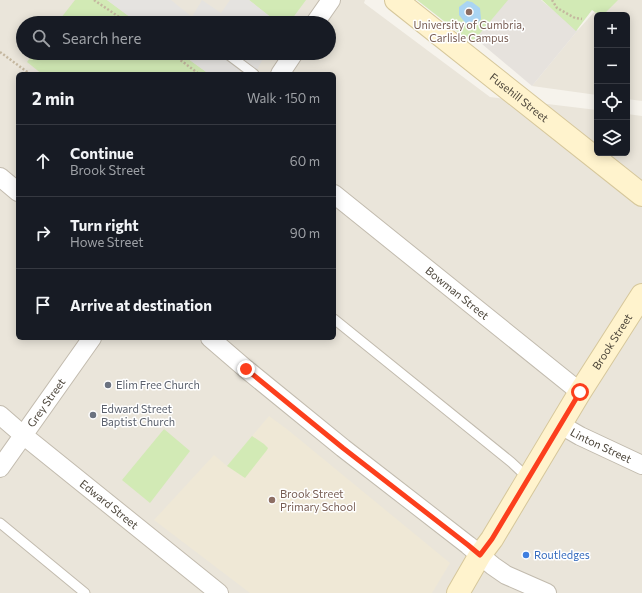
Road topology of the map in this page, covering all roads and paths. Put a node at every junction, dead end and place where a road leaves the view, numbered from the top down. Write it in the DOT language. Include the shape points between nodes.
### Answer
graph roads {
  1 [pos="94,0"];
  2 [pos="331,0"];
  3 [pos="396,0"];
  4 [pos="552,0"];
  5 [pos="118,16"];
  6 [pos="320,16"];
  7 [pos="582,19"];
  8 [pos="0,52"];
  9 [pos="180,60"];
  10 [pos="235,60"];
  11 [pos="289,60"];
  12 [pos="27,72"];
  13 [pos="196,72"];
  14 [pos="251,72"];
  15 [pos="281,72"];
  16 [pos="0,177"];
  17 [pos="16,190"];
  18 [pos="642,194"];
  19 [pos="336,196"];
  20 [pos="641,299"];
  21 [pos="336,321"];
  22 [pos="91,340"];
  23 [pos="212,340"];
  24 [pos="580,392"];
  25 [pos="0,415"];
  26 [pos="561,425"];
  27 [pos="23,435"];
  28 [pos="642,465"];
  29 [pos="0,468"];
  30 [pos="528,478"];
  31 [pos="0,524"];
  32 [pos="480,555"];
  33 [pos="85,593"];
  34 [pos="219,593"];
  35 [pos="458,593"];
  36 [pos="547,593"];
  1 -- 5 [label="path"];
  2 -- 6 [label="street"];
  3 -- 18 [label="street, Fusehill Street"];
  4 -- 7 [label="path" via="557,8"];
  8 -- 12 [label="path"];
  9 -- 13 [label="path"];
  10 -- 14 [label="lane"];
  11 -- 15 [label="street"];
  16 -- 17 [label="street"];
  19 -- 24 [label="street, Bowman Street"];
  20 -- 24 [label="street, Brook Street"];
  21 -- 30 [label="lane"];
  22 -- 27 [label="street, Grey Street"];
  23 -- 32 [label="street" via="343,448"];
  24 -- 26 [label="street, Brook Street"];
  25 -- 27 [label="street, Edward Street"];
  26 -- 28 [label="street, Linton Street"];
  26 -- 30 [label="street, Brook Street"];
  27 -- 29 [label="street, Grey Street"];
  27 -- 34 [label="street, Edward Street"];
  30 -- 32 [label="street, Brook Street"];
  31 -- 33 [label="lane"];
  32 -- 35 [label="street, Brook Street"];
  32 -- 36 [label="street" via="506,575"];
}
